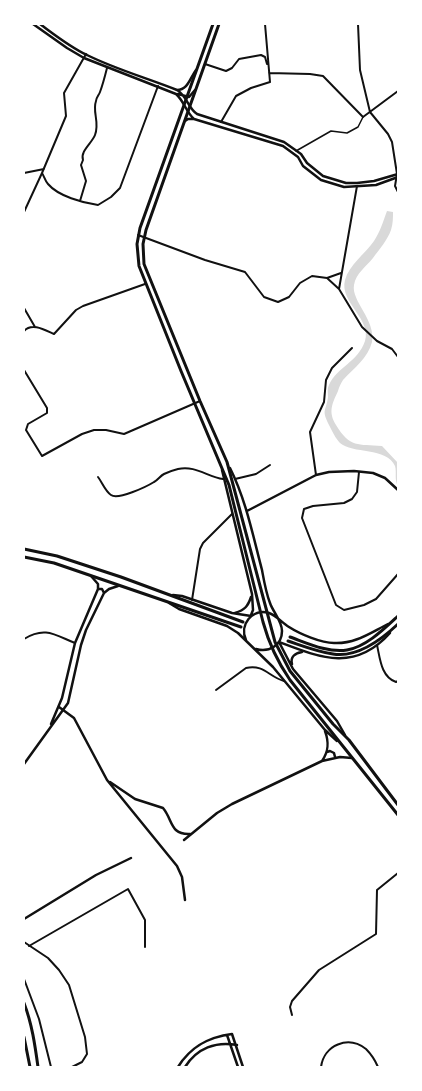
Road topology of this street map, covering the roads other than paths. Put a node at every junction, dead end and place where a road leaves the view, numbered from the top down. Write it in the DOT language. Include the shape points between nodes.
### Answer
graph roads {
  1 [pos="33,24"];
  2 [pos="40,24"];
  3 [pos="213,24"];
  4 [pos="218,24"];
  5 [pos="265,24"];
  6 [pos="358,24"];
  7 [pos="85,56"];
  8 [pos="204,63"];
  9 [pos="268,66"];
  10 [pos="107,68"];
  11 [pos="196,69"];
  12 [pos="269,73"];
  13 [pos="158,86"];
  14 [pos="177,90"];
  15 [pos="195,90"];
  16 [pos="398,91"];
  17 [pos="174,93"];
  18 [pos="186,97"];
  19 [pos="184,103"];
  20 [pos="189,105"];
  21 [pos="187,111"];
  22 [pos="370,112"];
  23 [pos="197,114"];
  24 [pos="179,116"];
  25 [pos="363,117"];
  26 [pos="194,119"];
  27 [pos="221,122"];
  28 [pos="183,123"];
  29 [pos="296,151"];
  30 [pos="44,169"];
  31 [pos="42,172"];
  32 [pos="24,173"];
  33 [pos="397,176"];
  34 [pos="357,183"];
  35 [pos="356,187"];
  36 [pos="398,192"];
  37 [pos="80,201"];
  38 [pos="24,212"];
  39 [pos="138,235"];
  40 [pos="144,238"];
  41 [pos="341,273"];
  42 [pos="327,278"];
  43 [pos="145,284"];
  44 [pos="339,289"];
  45 [pos="24,308"];
  46 [pos="35,327"];
  47 [pos="24,331"];
  48 [pos="352,348"];
  49 [pos="398,357"];
  50 [pos="24,370"];
  51 [pos="200,400"];
  52 [pos="194,403"];
  53 [pos="227,462"];
  54 [pos="221,464"];
  55 [pos="270,465"];
  56 [pos="359,472"];
  57 [pos="316,475"];
  58 [pos="98,477"];
  59 [pos="223,479"];
  60 [pos="235,479"];
  61 [pos="231,484"];
  62 [pos="398,490"];
  63 [pos="247,511"];
  64 [pos="232,514"];
  65 [pos="24,549"];
  66 [pos="24,557"];
  67 [pos="398,574"];
  68 [pos="90,575"];
  69 [pos="118,586"];
  70 [pos="98,589"];
  71 [pos="104,593"];
  72 [pos="252,594"];
  73 [pos="168,595"];
  74 [pos="192,600"];
  75 [pos="164,601"];
  76 [pos="232,613"];
  77 [pos="251,616"];
  78 [pos="398,616"];
  79 [pos="278,620"];
  80 [pos="243,622"];
  81 [pos="390,623"];
  82 [pos="398,624"];
  83 [pos="241,627"];
  84 [pos="394,628"];
  85 [pos="290,637"];
  86 [pos="24,639"];
  87 [pos="288,641"];
  88 [pos="248,642"];
  89 [pos="279,642"];
  90 [pos="75,643"];
  91 [pos="377,645"];
  92 [pos="254,648"];
  93 [pos="305,652"];
  94 [pos="293,668"];
  95 [pos="284,681"];
  96 [pos="398,681"];
  97 [pos="216,690"];
  98 [pos="59,707"];
  99 [pos="64,710"];
  100 [pos="49,730"];
  101 [pos="325,730"];
  102 [pos="349,740"];
  103 [pos="342,745"];
  104 [pos="327,752"];
  105 [pos="334,757"];
  106 [pos="353,759"];
  107 [pos="322,761"];
  108 [pos="24,764"];
  109 [pos="107,780"];
  110 [pos="398,805"];
  111 [pos="398,816"];
  112 [pos="191,834"];
  113 [pos="184,840"];
  114 [pos="131,858"];
  115 [pos="398,873"];
  116 [pos="185,900"];
  117 [pos="24,919"];
  118 [pos="24,942"];
  119 [pos="29,946"];
  120 [pos="145,947"];
  121 [pos="24,979"];
  122 [pos="24,1003"];
  123 [pos="292,1015"];
  124 [pos="227,1035"];
  125 [pos="24,1036"];
  126 [pos="231,1044"];
  127 [pos="237,1046"];
  128 [pos="30,1067"];
  129 [pos="38,1067"];
  130 [pos="51,1067"];
  131 [pos="72,1067"];
  132 [pos="178,1067"];
  133 [pos="185,1067"];
  134 [pos="238,1067"];
  135 [pos="243,1067"];
  136 [pos="320,1067"];
  137 [pos="378,1067"];
  1 -- 7 [label="street" via="67,48"];
  2 -- 7 [label="street"];
  3 -- 11 [label="main road"];
  4 -- 8 [label="main road"];
  5 -- 9 [label="street"];
  6 -- 22 [label="street" via="360,70"];
  7 -- 10 [label="street"];
  7 -- 14 [label="street"];
  7 -- 30 [label="street" via="64,93 66,116"];
  8 -- 9 [label="street" via="226,71 239,59 261,55 265,57"];
  8 -- 15 [label="main road"];
  9 -- 12 [label="street"];
  10 -- 13 [label="street"];
  10 -- 37 [label="street" via="96,101 98,124 95,135 82,156 84,160 81,164 86,181"];
  11 -- 14 [label="street" via="186,88"];
  11 -- 18 [label="main road"];
  12 -- 25 [label="street" via="323,76"];
  12 -- 27 [label="street" via="270,82 236,96"];
  13 -- 17 [label="street"];
  13 -- 37 [label="street" via="120,188 98,205"];
  14 -- 18 [label="street"];
  15 -- 18 [label="street"];
  15 -- 20 [label="main road"];
  16 -- 22 [label="street"];
  17 -- 18 [label="street"];
  17 -- 19 [label="street"];
  18 -- 19 [label="main road"];
  18 -- 20 [label="street"];
  19 -- 21 [label="street"];
  19 -- 24 [label="main road"];
  20 -- 21 [label="main road"];
  20 -- 23 [label="street"];
  21 -- 23 [label="street"];
  21 -- 24 [label="street"];
  21 -- 26 [label="street"];
  21 -- 28 [label="main road"];
  22 -- 25 [label="street"];
  22 -- 33 [label="street" via="392,142"];
  23 -- 27 [label="street"];
  24 -- 39 [label="main road"];
  25 -- 29 [label="street" via="358,127 347,133 331,131"];
  26 -- 28 [label="street" via="188,119"];
  26 -- 35 [label="street" via="282,146 298,157 303,166 321,180 344,187"];
  27 -- 29 [label="street" via="284,142"];
  28 -- 40 [label="main road"];
  29 -- 34 [label="street" via="323,176 346,183"];
  30 -- 31 [label="street"];
  30 -- 32 [label="street"];
  31 -- 37 [label="street" via="46,183 53,190"];
  31 -- 38 [label="street"];
  33 -- 34 [label="street"];
  33 -- 35 [label="street" via="376,185"];
  33 -- 36 [label="street" via="395,186"];
  34 -- 35 [label="street"];
  35 -- 41 [label="street"];
  39 -- 40 [label="street"];
  39 -- 43 [label="main road" via="137,254"];
  40 -- 42 [label="street" via="245,272 264,297 278,302 289,297 300,283 312,276"];
  40 -- 51 [label="main road" via="143,253 147,273"];
  41 -- 42 [label="street"];
  41 -- 44 [label="street"];
  42 -- 44 [label="street"];
  43 -- 46 [label="street" via="83,306 54,334"];
  43 -- 52 [label="main road"];
  44 -- 49 [label="street" via="362,327 377,341 392,349"];
  45 -- 46 [label="street"];
  46 -- 47 [label="street"];
  48 -- 57 [label="street" via="332,368 326,380 324,402 310,432"];
  50 -- 52 [label="street" via="47,408 47,413 28,424 26,430 42,456 82,434 106,430 124,434"];
  51 -- 52 [label="street"];
  51 -- 53 [label="main road"];
  52 -- 54 [label="main road"];
  53 -- 60 [label="street"];
  53 -- 61 [label="main road"];
  54 -- 59 [label="street"];
  54 -- 61 [label="main road"];
  55 -- 60 [label="street" via="256,474"];
  56 -- 57 [label="street" via="329,472"];
  56 -- 62 [label="street" via="373,473 385,478"];
  56 -- 67 [label="street" via="357,492 352,499 344,503 304,509 302,518 336,605 340,608 344,610 364,605 376,599"];
  57 -- 63 [label="street"];
  58 -- 59 [label="street" via="112,496 144,488 164,474 180,469 194,469"];
  59 -- 64 [label="street"];
  60 -- 63 [label="street"];
  61 -- 102 [label="main road" via="275,642 290,671"];
  61 -- 103 [label="main road" via="268,641 290,680"];
  63 -- 79 [label="street" via="270,603"];
  64 -- 72 [label="street"];
  64 -- 74 [label="street" via="200,549"];
  65 -- 73 [label="main road" via="57,556"];
  66 -- 68 [label="main road" via="54,563"];
  68 -- 69 [label="main road"];
  68 -- 70 [label="street" via="98,584"];
  69 -- 71 [label="street"];
  69 -- 75 [label="main road"];
  70 -- 71 [label="street" via="102,589"];
  70 -- 90 [label="street"];
  71 -- 99 [label="street" via="86,630 68,703"];
  72 -- 76 [label="street" via="245,608"];
  72 -- 77 [label="street"];
  73 -- 74 [label="street"];
  73 -- 80 [label="main road"];
  74 -- 76 [label="street"];
  75 -- 83 [label="main road"];
  75 -- 88 [label="street" via="179,610 227,626"];
  76 -- 77 [label="street"];
  77 -- 79 [label="street" via="259,612 268,613"];
  77 -- 88 [label="street" via="243,630"];
  78 -- 81 [label="main road"];
  79 -- 81 [label="street" via="300,633 332,643 349,643"];
  79 -- 89 [label="street" via="282,632"];
  81 -- 85 [label="main road" via="362,644 348,650 321,647"];
  82 -- 84 [label="main road"];
  84 -- 87 [label="main road" via="364,649 348,654 334,654"];
  84 -- 91 [label="street"];
  86 -- 90 [label="street" via="45,632"];
  88 -- 92 [label="street"];
  89 -- 92 [label="street" via="266,650"];
  89 -- 93 [label="street"];
  89 -- 94 [label="street"];
  90 -- 98 [label="street"];
  91 -- 93 [label="street" via="356,656 342,658 326,658"];
  91 -- 96 [label="street" via="386,675 391,680"];
  92 -- 95 [label="street"];
  93 -- 94 [label="street" via="292,657"];
  94 -- 102 [label="street" via="337,721"];
  95 -- 97 [label="street" via="262,668 251,667"];
  95 -- 101 [label="street"];
  98 -- 99 [label="street"];
  98 -- 100 [label="street"];
  99 -- 100 [label="street"];
  99 -- 109 [label="street" via="74,718"];
  100 -- 108 [label="street"];
  101 -- 103 [label="street"];
  101 -- 104 [label="street"];
  102 -- 110 [label="main road"];
  103 -- 106 [label="main road"];
  104 -- 105 [label="street" via="334,753"];
  104 -- 107 [label="street"];
  105 -- 106 [label="street"];
  105 -- 107 [label="street"];
  106 -- 111 [label="main road"];
  107 -- 112 [label="street" via="232,804"];
  109 -- 112 [label="street" via="136,799 163,808 175,829 184,835"];
  109 -- 116 [label="street" via="177,866 182,877"];
  112 -- 113 [label="street"];
  114 -- 117 [label="street" via="96,875"];
  115 -- 123 [label="street" via="378,890 376,934 319,970 292,1001"];
  118 -- 119 [label="street"];
  119 -- 120 [label="street" via="128,889 145,920"];
  119 -- 131 [label="street" via="48,958 69,985 85,1037 87,1054 82,1062"];
  121 -- 130 [label="street" via="39,1019"];
  122 -- 129 [label="main road"];
  124 -- 126 [label="street"];
  124 -- 127 [label="street" via="232,1034"];
  124 -- 132 [label="street" via="210,1039 197,1046 186,1055"];
  125 -- 128 [label="main road"];
  126 -- 127 [label="street"];
  126 -- 133 [label="street" via="219,1044 208,1048 197,1054"];
  126 -- 134 [label="street"];
  127 -- 135 [label="street"];
  136 -- 137 [label="street" via="325,1055 332,1048 349,1042 366,1049"];
}
